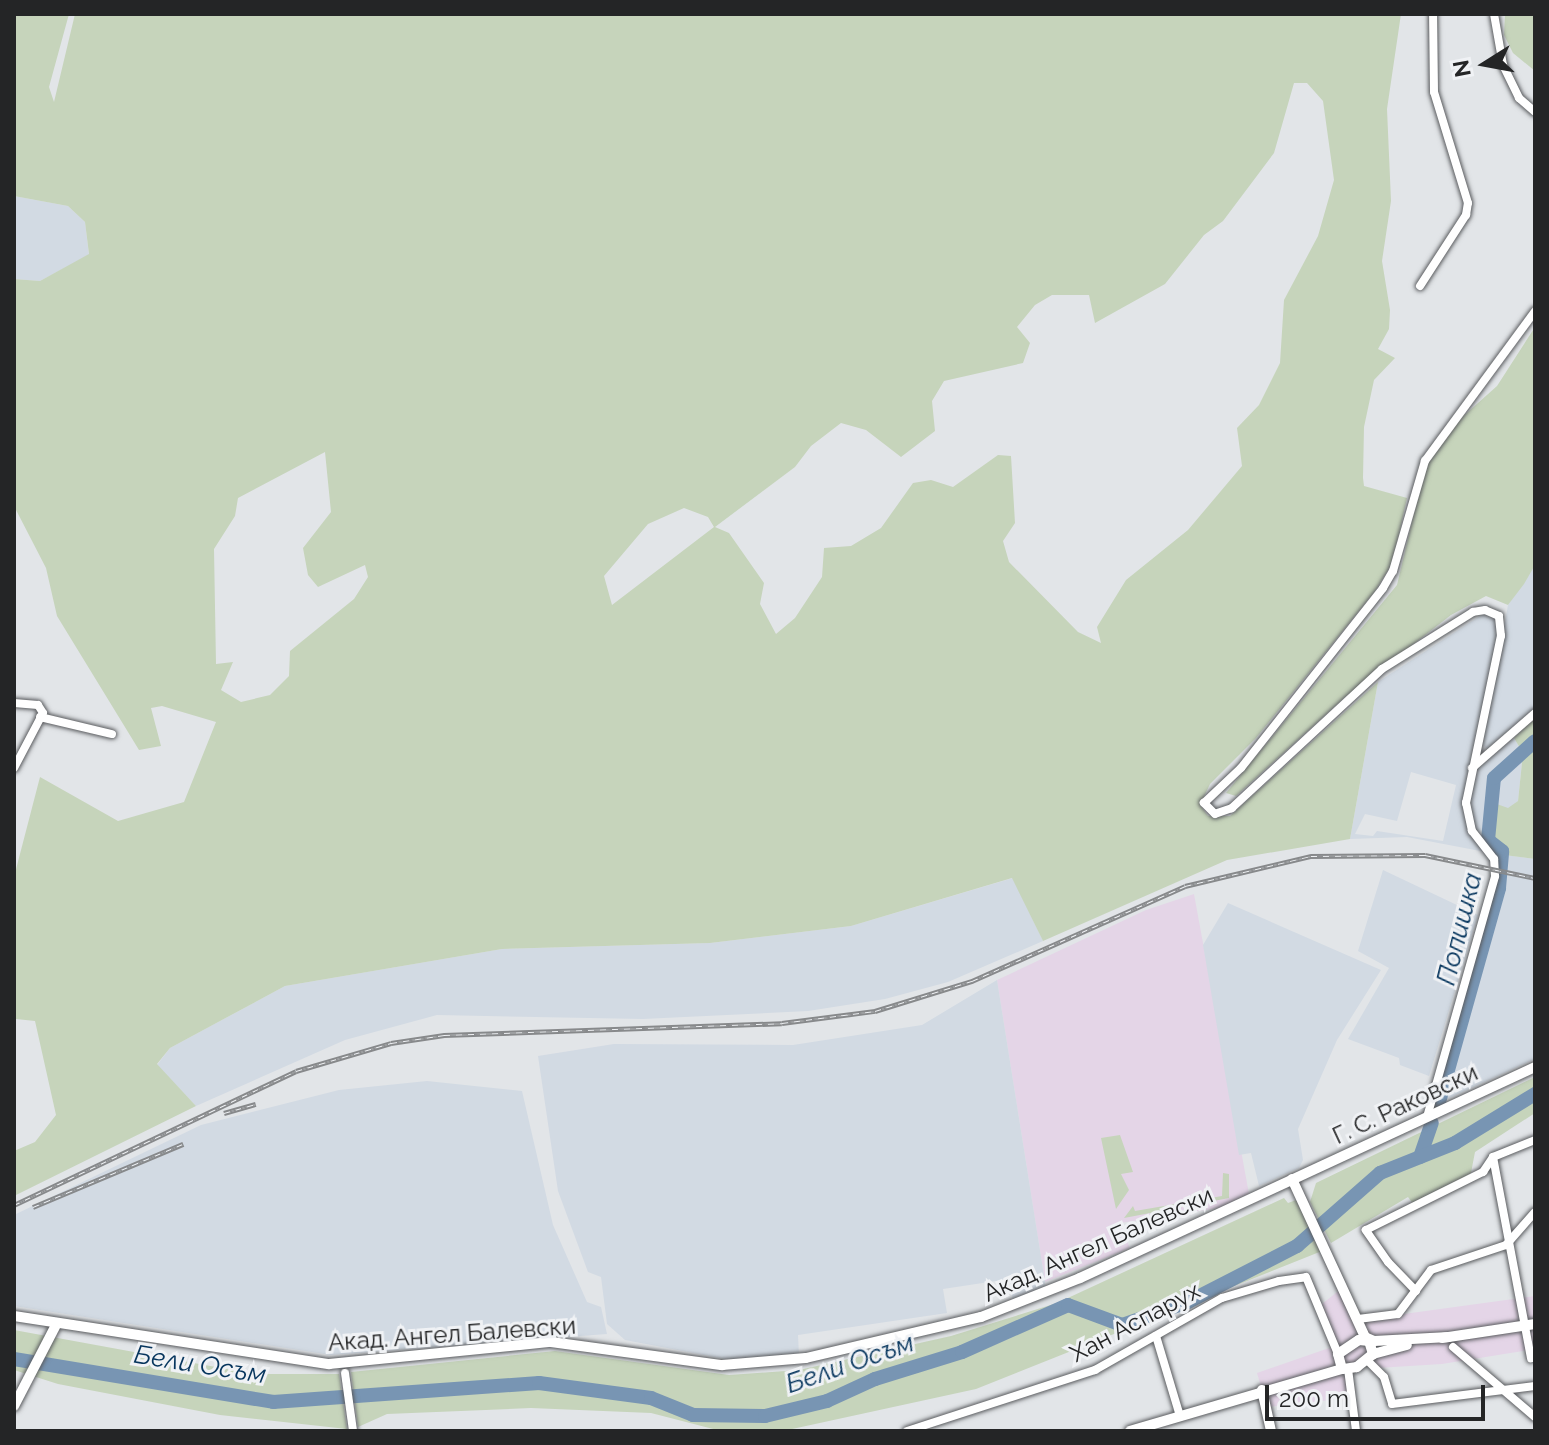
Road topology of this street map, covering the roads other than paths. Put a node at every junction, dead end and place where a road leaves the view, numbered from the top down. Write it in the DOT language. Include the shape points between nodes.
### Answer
graph roads {
  1 [pos="1433,14"];
  2 [pos="1494,14"];
  3 [pos="1535,112"];
  4 [pos="1420,286"];
  5 [pos="1535,311"];
  6 [pos="14,703"];
  7 [pos="1535,713"];
  8 [pos="40,717"];
  9 [pos="112,734"];
  10 [pos="14,768"];
  11 [pos="1472,768"];
  12 [pos="1535,1067"];
  13 [pos="1427,1117"];
  14 [pos="1535,1140"];
  15 [pos="1493,1157"];
  16 [pos="1292,1179"];
  17 [pos="1535,1212"];
  18 [pos="1510,1240"];
  19 [pos="1416,1291"];
  20 [pos="1353,1306"];
  21 [pos="14,1316"];
  22 [pos="1358,1319"];
  23 [pos="1530,1324"];
  24 [pos="54,1328"];
  25 [pos="1156,1336"];
  26 [pos="1369,1341"];
  27 [pos="1352,1342"];
  28 [pos="1451,1342"];
  29 [pos="1338,1355"];
  30 [pos="1370,1357"];
  31 [pos="1531,1358"];
  32 [pos="1345,1369"];
  33 [pos="345,1373"];
  34 [pos="1303,1377"];
  35 [pos="1535,1386"];
  36 [pos="1262,1390"];
  37 [pos="1504,1390"];
  38 [pos="14,1406"];
  39 [pos="1180,1416"];
  40 [pos="1535,1417"];
  41 [pos="353,1429"];
  42 [pos="907,1431"];
  43 [pos="1130,1431"];
  44 [pos="1271,1431"];
  45 [pos="1356,1431"];
  1 -- 4 [label="street" via="1434,92 1468,203 1466,215"];
  2 -- 3 [label="street" via="1503,65 1519,98"];
  5 -- 11 [label="street" via="1425,461 1383,588 1241,768 1204,803 1215,814 1232,808 1382,669 1485,610 1496,613 1502,626"];
  6 -- 8 [label="street" via="38,705"];
  7 -- 11 [label="street"];
  8 -- 9 [label="street"];
  8 -- 10 [label="street"];
  11 -- 13 [label="street" via="1468,817 1494,859 1495,876"];
  12 -- 13 [label="street, Г. С. Раковски"];
  13 -- 16 [label="street, Г. С. Раковски"];
  14 -- 15 [label="street"];
  15 -- 18 [label="street"];
  15 -- 19 [label="street" via="1483,1172 1366,1230"];
  16 -- 20 [label="street"];
  16 -- 24 [label="street, Акад. Ангел Балевски" via="1102,1269 981,1317 767,1364 722,1365 577,1342 313,1363"];
  17 -- 18 [label="street"];
  18 -- 19 [label="street" via="1440,1263"];
  18 -- 23 [label="street"];
  19 -- 22 [label="street" via="1398,1314"];
  20 -- 22 [label="street"];
  20 -- 27 [label="street" via="1357,1330"];
  21 -- 24 [label="street, Акад. Ангел Балевски"];
  22 -- 26 [label="street"];
  23 -- 28 [label="street"];
  23 -- 31 [label="street"];
  24 -- 38 [label="street"];
  25 -- 29 [label="street, Хан Аспарух" via="1247,1288 1306,1277"];
  25 -- 39 [label="street"];
  25 -- 42 [label="street, Хан Аспарух" via="1095,1370"];
  26 -- 27 [label="street"];
  26 -- 28 [label="street"];
  26 -- 30 [label="street"];
  27 -- 29 [label="street"];
  28 -- 30 [label="street"];
  28 -- 37 [label="street"];
  29 -- 32 [label="street"];
  29 -- 34 [label="street"];
  30 -- 32 [label="street"];
  30 -- 37 [label="street" via="1384,1377 1392,1404"];
  32 -- 34 [label="street"];
  32 -- 45 [label="street"];
  33 -- 41 [label="street"];
  34 -- 36 [label="street"];
  35 -- 37 [label="street"];
  36 -- 39 [label="street"];
  36 -- 44 [label="street"];
  37 -- 40 [label="street"];
  39 -- 43 [label="street"];
}
